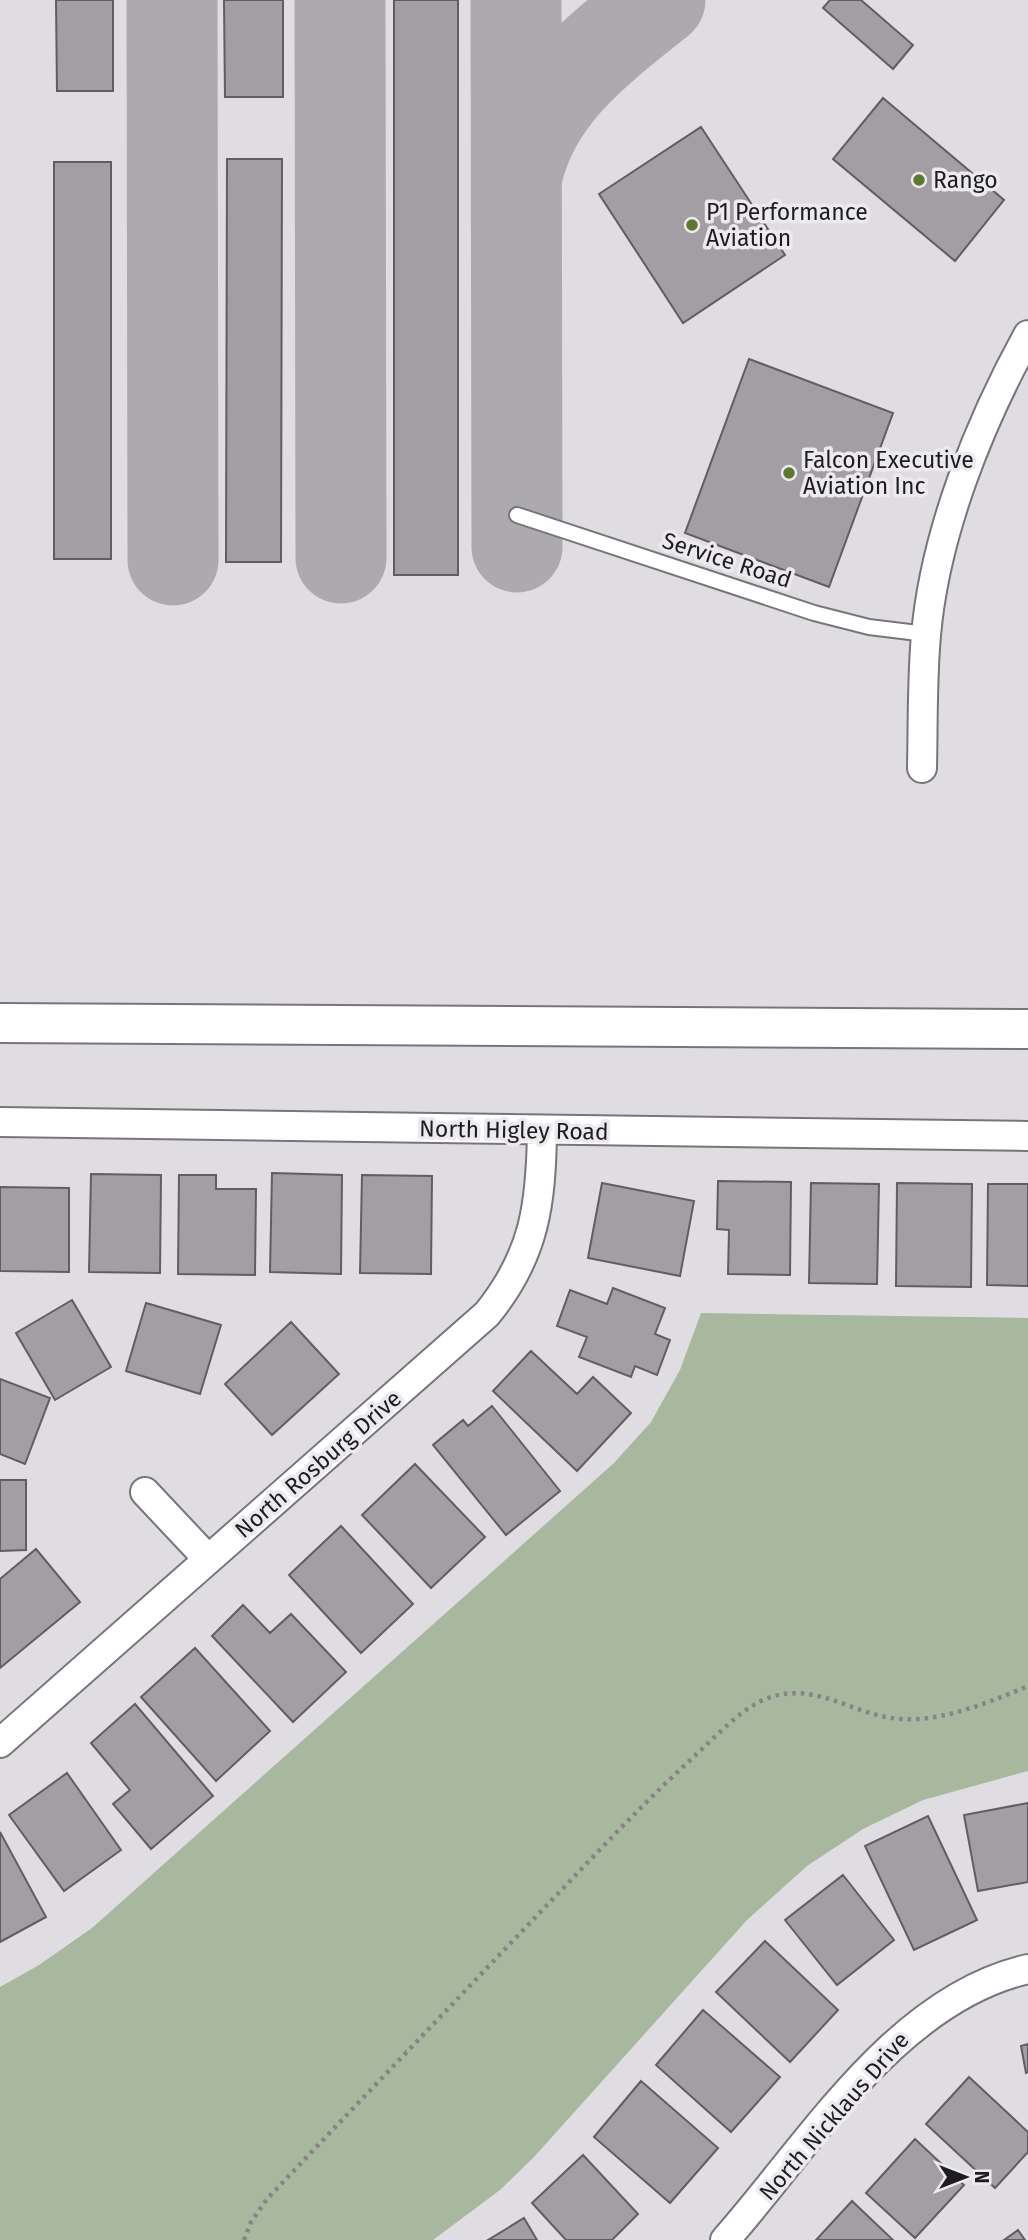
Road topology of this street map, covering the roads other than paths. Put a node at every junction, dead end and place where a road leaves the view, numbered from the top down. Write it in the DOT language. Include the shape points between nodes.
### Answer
graph roads {
  1 [pos="1028,335"];
  2 [pos="517,515"];
  3 [pos="926,634"];
  4 [pos="922,768"];
  5 [pos="0,1023"];
  6 [pos="1028,1028"];
  7 [pos="0,1122"];
  8 [pos="542,1130"];
  9 [pos="1028,1136"];
  10 [pos="145,1492"];
  11 [pos="208,1559"];
  12 [pos="0,1743"];
  13 [pos="1028,1969"];
  14 [pos="725,2240"];
  1 -- 3 [label="street" via="964,474 946,528"];
  2 -- 3 [label="lane, Service Road" via="814,613 869,627"];
  3 -- 4 [label="street"];
  5 -- 6 [label="main road"];
  7 -- 8 [label="street, North Higley Road"];
  8 -- 9 [label="street, North Higley Road"];
  8 -- 11 [label="street, North Rosburg Drive" via="536,1219 503,1295 470,1333"];
  10 -- 11 [label="street"];
  11 -- 12 [label="street, North Rosburg Drive"];
  13 -- 14 [label="street, North Nicklaus Drive" via="965,1993 910,2029 865,2075"];
}
